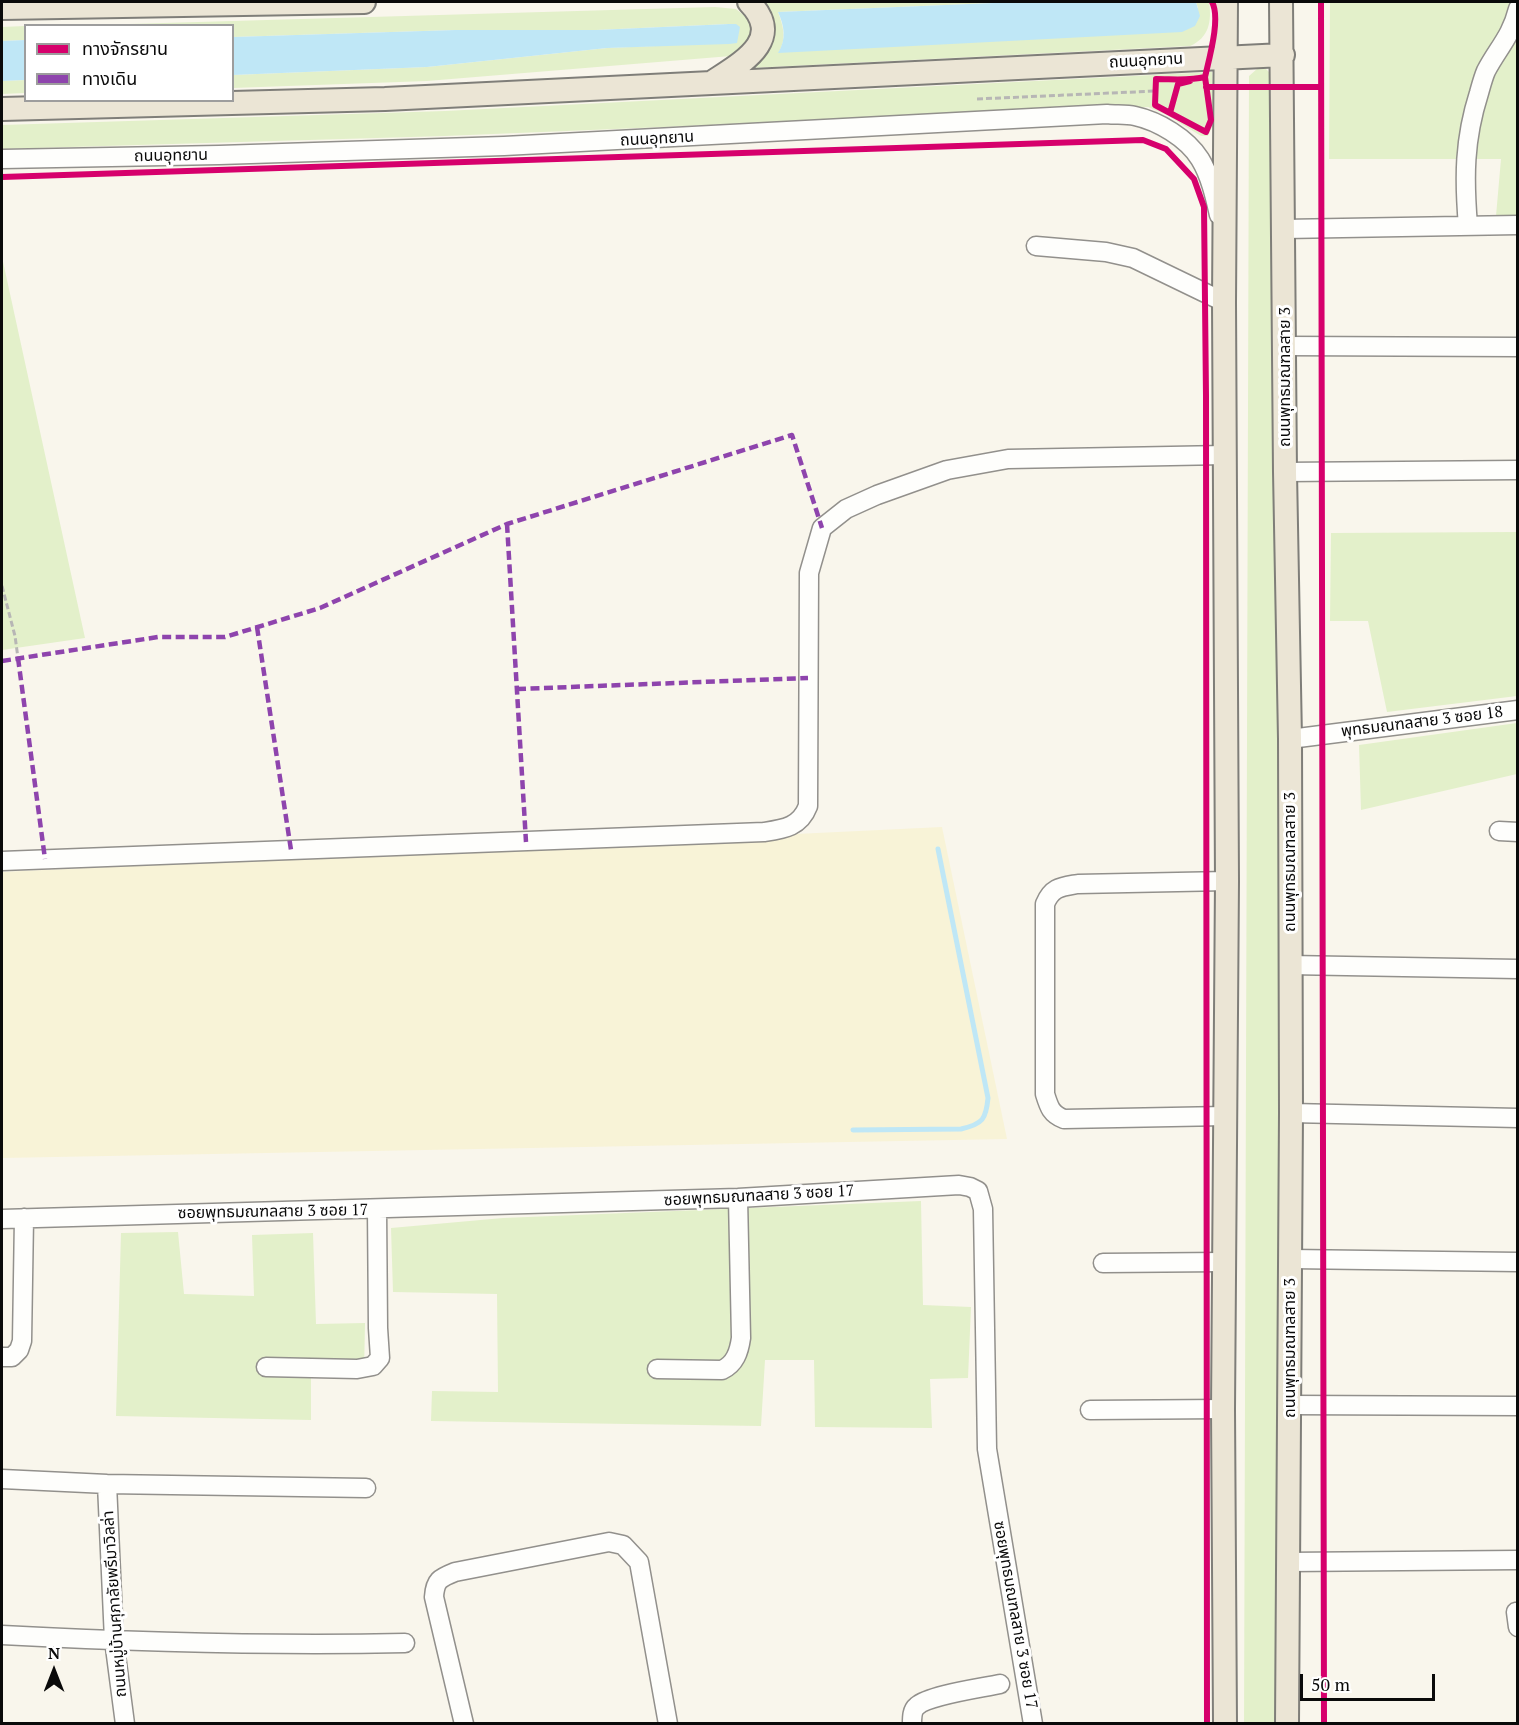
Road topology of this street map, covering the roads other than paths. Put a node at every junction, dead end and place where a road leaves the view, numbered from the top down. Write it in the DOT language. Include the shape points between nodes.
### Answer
graph roads {
  1 [pos="28,2"];
  2 [pos="364,2"];
  3 [pos="749,2"];
  4 [pos="1226,2"];
  5 [pos="1281,2"];
  6 [pos="58,6"];
  7 [pos="2,8"];
  8 [pos="1518,9"];
  9 [pos="1283,55"];
  10 [pos="1227,57"];
  11 [pos="712,82"];
  12 [pos="6,109"];
  13 [pos="2,159"];
  14 [pos="1518,225"];
  15 [pos="1468,226"];
  16 [pos="1284,229"];
  17 [pos="1036,246"];
  18 [pos="1224,253"];
  19 [pos="1224,302"];
  20 [pos="1284,346"];
  21 [pos="1518,347"];
  22 [pos="1225,455"];
  23 [pos="1518,470"];
  24 [pos="1285,472"];
  25 [pos="1518,710"];
  26 [pos="1290,739"];
  27 [pos="1498,831"];
  28 [pos="1518,832"];
  29 [pos="2,861"];
  30 [pos="1227,881"];
  31 [pos="1289,965"];
  32 [pos="1518,969"];
  33 [pos="1291,1113"];
  34 [pos="1225,1116"];
  35 [pos="1518,1118"];
  36 [pos="738,1198"];
  37 [pos="377,1209"];
  38 [pos="24,1218"];
  39 [pos="2,1219"];
  40 [pos="1290,1259"];
  41 [pos="1224,1262"];
  42 [pos="1518,1262"];
  43 [pos="1103,1263"];
  44 [pos="2,1357"];
  45 [pos="266,1367"];
  46 [pos="657,1369"];
  47 [pos="1290,1405"];
  48 [pos="1518,1406"];
  49 [pos="1223,1409"];
  50 [pos="1090,1410"];
  51 [pos="2,1479"];
  52 [pos="107,1484"];
  53 [pos="366,1488"];
  54 [pos="1518,1560"];
  55 [pos="1288,1562"];
  56 [pos="2,1635"];
  57 [pos="114,1640"];
  58 [pos="405,1642"];
  59 [pos="1000,1684"];
  60 [pos="125,1724"];
  61 [pos="464,1724"];
  62 [pos="668,1724"];
  63 [pos="912,1724"];
  64 [pos="1033,1724"];
  65 [pos="1225,1724"];
  66 [pos="1287,1724"];
  1 -- 6 [label="main road"];
  2 -- 6 [label="main road"];
  3 -- 11 [label="main road" via="758,11 762,36 754,52"];
  4 -- 10 [label="main road"];
  5 -- 9 [label="main road, ถนนพุทธมณฑลสาย 3"];
  6 -- 7 [label="main road"];
  8 -- 15 [label="street" via="1506,41 1485,72 1471,119 1464,182"];
  9 -- 10 [label="main road, ถนนอุทยาน"];
  9 -- 16 [label="main road, ถนนพุทธมณฑลสาย 3"];
  10 -- 11 [label="main road, ถนนอุทยาน"];
  10 -- 18 [label="main road"];
  11 -- 12 [label="main road, ถนนอุทยาน" via="384,99"];
  13 -- 18 [label="street, ถนนอุทยาน" via="515,146 1107,114 1134,116 1174,133 1199,158 1216,199"];
  14 -- 15 [label="street"];
  15 -- 16 [label="street"];
  16 -- 20 [label="main road, ถนนพุทธมณฑลสาย 3"];
  17 -- 19 [label="street" via="1133,258"];
  18 -- 19 [label="main road"];
  19 -- 22 [label="main road"];
  20 -- 21 [label="street"];
  20 -- 24 [label="main road, ถนนพุทธมณฑลสาย 3"];
  22 -- 29 [label="street" via="1008,459 947,470 846,509 822,528 809,573 808,806 792,827 764,832"];
  22 -- 30 [label="main road"];
  23 -- 24 [label="street"];
  24 -- 26 [label="main road, ถนนพุทธมณฑลสาย 3"];
  25 -- 26 [label="street, พุทธมณฑลสาย 3 ซอย 18"];
  26 -- 31 [label="main road, ถนนพุทธมณฑลสาย 3"];
  27 -- 28 [label="street"];
  30 -- 34 [label="main road"];
  30 -- 34 [label="street" via="1078,884 1050,893 1045,904 1045,1094 1053,1115 1064,1119"];
  31 -- 32 [label="street"];
  31 -- 33 [label="main road, ถนนพุทธมณฑลสาย 3"];
  33 -- 35 [label="street"];
  33 -- 40 [label="main road, ถนนพุทธมณฑลสาย 3"];
  34 -- 41 [label="main road"];
  36 -- 37 [label="street, ซอยพุทธมณฑลสาย 3 ซอย 17"];
  36 -- 46 [label="street" via="741,1338 736,1357 722,1370"];
  36 -- 64 [label="street, ซอยพุทธมณฑลสาย 3 ซอย 17" via="959,1185 978,1191 983,1209 987,1449"];
  37 -- 38 [label="street, ซอยพุทธมณฑลสาย 3 ซอย 17"];
  37 -- 45 [label="street" via="380,1358 373,1366 357,1369"];
  38 -- 39 [label="street, ซอยพุทธมณฑลสาย 3 ซอย 17"];
  38 -- 44 [label="street" via="22,1341 12,1356"];
  40 -- 42 [label="street"];
  40 -- 47 [label="main road, ถนนพุทธมณฑลสาย 3"];
  41 -- 43 [label="street"];
  41 -- 49 [label="main road"];
  47 -- 48 [label="street"];
  47 -- 55 [label="main road, ถนนพุทธมณฑลสาย 3"];
  49 -- 50 [label="street"];
  49 -- 65 [label="main road"];
  51 -- 52 [label="street"];
  52 -- 53 [label="street"];
  52 -- 57 [label="street, ถนนหมู่บ้านศุภาลัยพรีมาวิลล่า"];
  54 -- 55 [label="street"];
  55 -- 66 [label="main road, ถนนพุทธมณฑลสาย 3"];
  56 -- 57 [label="street"];
  57 -- 58 [label="street"];
  57 -- 60 [label="street, ถนนหมู่บ้านศุภาลัยพรีมาวิลล่า"];
  59 -- 63 [label="street" via="929,1699 913,1711"];
  61 -- 62 [label="street" via="434,1597 441,1577 609,1542 623,1545 639,1562"];
}
